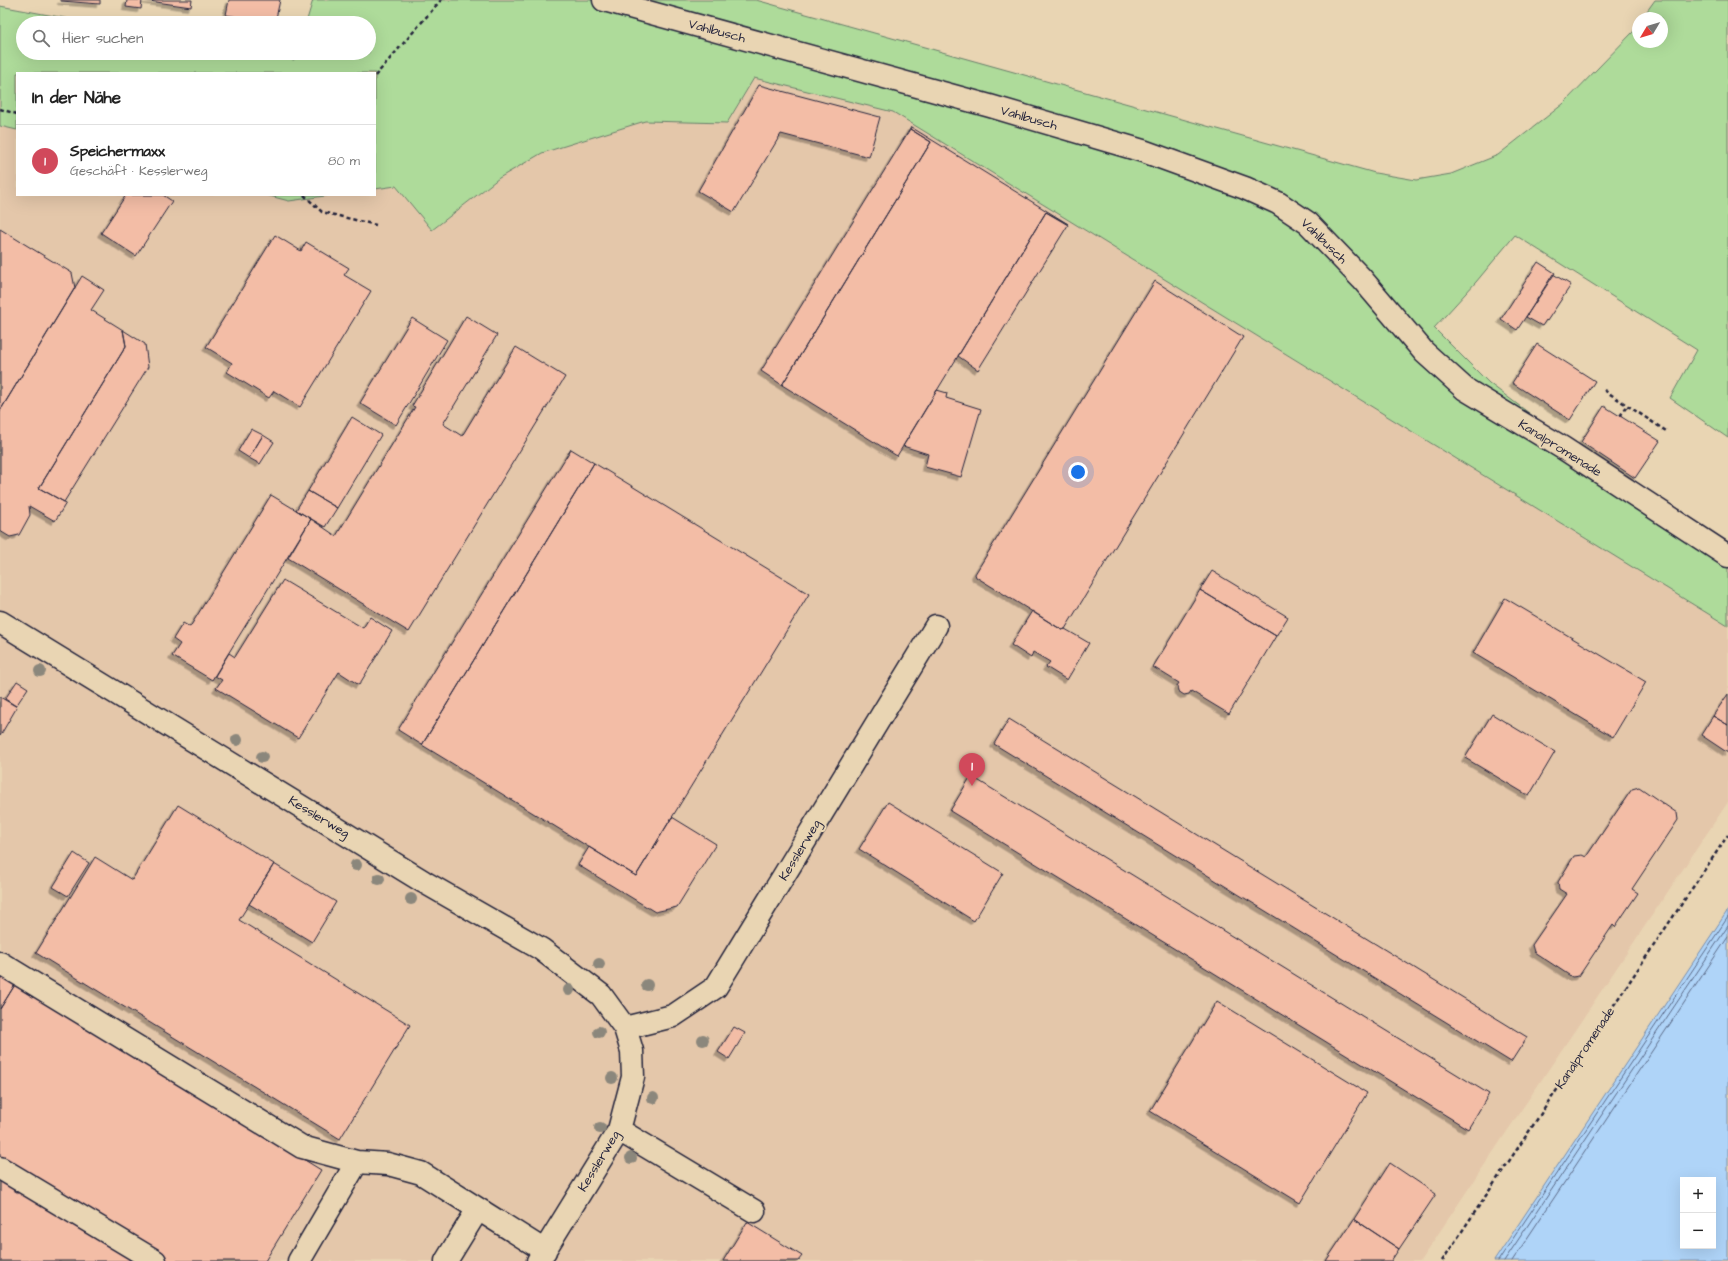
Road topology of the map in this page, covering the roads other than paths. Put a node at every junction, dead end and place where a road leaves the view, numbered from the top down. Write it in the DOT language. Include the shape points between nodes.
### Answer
graph roads {
  1 [pos="604,0"];
  2 [pos="1403,327"];
  3 [pos="1728,556"];
  4 [pos="0,622"];
  5 [pos="936,626"];
  6 [pos="0,962"];
  7 [pos="625,1028"];
  8 [pos="619,1130"];
  9 [pos="357,1162"];
  10 [pos="0,1168"];
  11 [pos="478,1209"];
  12 [pos="754,1211"];
  13 [pos="542,1256"];
  14 [pos="155,1261"];
  15 [pos="299,1261"];
  16 [pos="446,1261"];
  1 -- 2 [label="street, Vahlbusch" via="1142,150 1245,188 1278,203 1308,223 1362,279"];
  2 -- 3 [label="street, Kanalpromenade" via="1424,352 1465,388 1563,448"];
  4 -- 7 [label="street, Kesslerweg" via="424,882 541,949 601,996"];
  5 -- 7 [label="street, Kesslerweg" via="716,987 673,1016"];
  6 -- 9 [label="street" via="302,1147"];
  7 -- 8 [label="street, Kesslerweg" via="632,1051 633,1078"];
  8 -- 12 [label="street" via="679,1174"];
  8 -- 13 [label="street, Kesslerweg"];
  9 -- 11 [label="street" via="388,1164 421,1173"];
  9 -- 15 [label="street"];
  10 -- 14 [label="street"];
  11 -- 13 [label="street"];
  11 -- 16 [label="street"];
}
